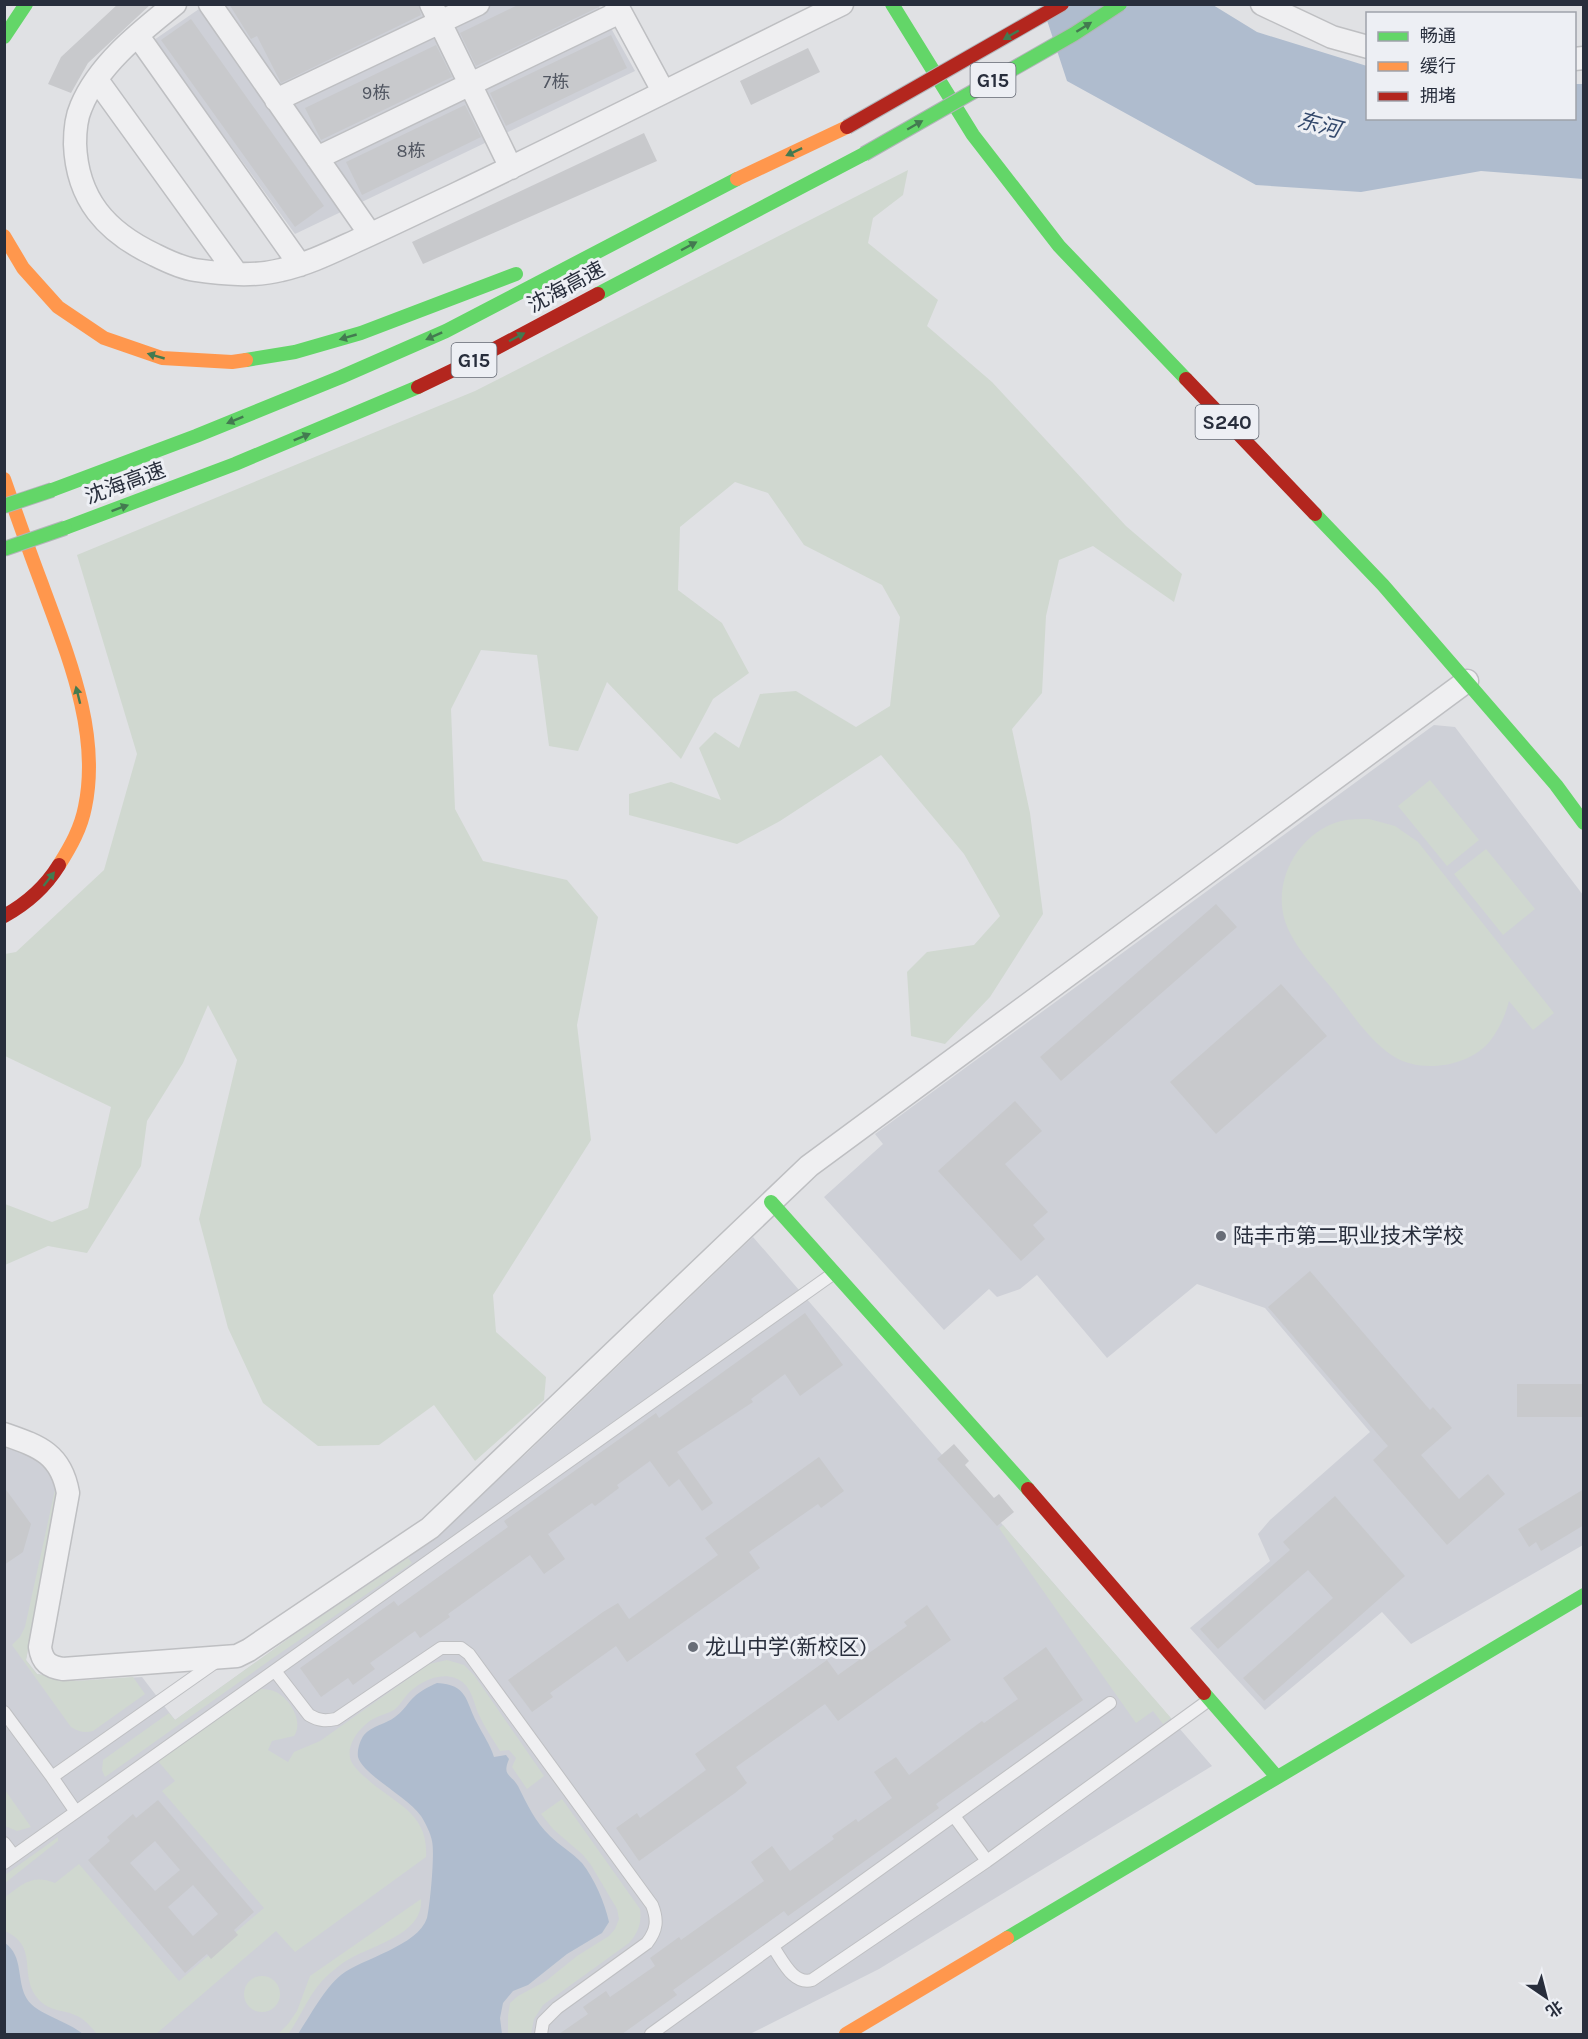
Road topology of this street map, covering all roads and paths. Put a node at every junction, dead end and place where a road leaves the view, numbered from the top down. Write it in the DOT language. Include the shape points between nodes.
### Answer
graph roads {
  1 [pos="13,4"];
  2 [pos="26,4"];
  3 [pos="175,4"];
  4 [pos="210,4"];
  5 [pos="478,4"];
  6 [pos="842,4"];
  7 [pos="892,4"];
  8 [pos="1062,4"];
  9 [pos="1120,4"];
  10 [pos="1261,5"];
  11 [pos="618,8"];
  12 [pos="435,14"];
  13 [pos="4,15"];
  14 [pos="138,36"];
  15 [pos="4,37"];
  16 [pos="1366,46"];
  17 [pos="96,80"];
  18 [pos="469,85"];
  19 [pos="663,91"];
  20 [pos="276,100"];
  21 [pos="317,158"];
  22 [pos="511,168"];
  23 [pos="714,190"];
  24 [pos="370,234"];
  25 [pos="4,236"];
  26 [pos="565,253"];
  27 [pos="300,265"];
  28 [pos="533,267"];
  29 [pos="237,274"];
  30 [pos="4,479"];
  31 [pos="4,506"];
  32 [pos="6,544"];
  33 [pos="15,560"];
  34 [pos="1467,681"];
  35 [pos="1584,824"];
  36 [pos="4,916"];
  37 [pos="771,1202"];
  38 [pos="835,1273"];
  39 [pos="4,1434"];
  40 [pos="1584,1595"];
  41 [pos="222,1657"];
  42 [pos="275,1671"];
  43 [pos="1210,1699"];
  44 [pos="1110,1703"];
  45 [pos="4,1712"];
  46 [pos="52,1777"];
  47 [pos="1277,1777"];
  48 [pos="76,1812"];
  49 [pos="954,1816"];
  50 [pos="4,1843"];
  51 [pos="9,1860"];
  52 [pos="987,1861"];
  53 [pos="773,1947"];
  54 [pos="541,2034"];
  55 [pos="651,2034"];
  56 [pos="846,2034"];
  1 -- 13 [label="main road"];
  2 -- 15 [label="main road"];
  3 -- 14 [label="street"];
  4 -- 20 [label="street"];
  5 -- 12 [label="street"];
  6 -- 19 [label="street"];
  7 -- 34 [label="main road, S240" via="973,135 1059,246 1376,577"];
  8 -- 23 [label="main road, 沈海高速 / G15, one-way, bridge" via="847,127"];
  32 -- 9 [label="main road, 沈海高速 / G15, one-way, bridge" via="65,528 235,464 470,362 864,154"];
  10 -- 16 [label="street" via="1332,37"];
  11 -- 18 [label="street"];
  11 -- 19 [label="street"];
  12 -- 18 [label="street"];
  12 -- 20 [label="street"];
  14 -- 17 [label="street"];
  14 -- 27 [label="street"];
  17 -- 29 [label="street"];
  17 -- 29 [label="street" via="80,108 75,129 78,172 98,214 118,233 163,259 192,270"];
  18 -- 21 [label="street"];
  18 -- 22 [label="street"];
  19 -- 22 [label="street"];
  20 -- 21 [label="street"];
  21 -- 24 [label="street"];
  22 -- 24 [label="street"];
  23 -- 26 [label="main road"];
  23 -- 31 [label="main road, 沈海高速 / G15, one-way, bridge" via="446,331 196,436"];
  24 -- 27 [label="street"];
  28 -- 25 [label="main road, one-way" via="361,333 295,352 232,362 162,358 104,338 58,307 23,268"];
  27 -- 29 [label="street"];
  36 -- 30 [label="main road, one-way" via="42,888 66,859 87,803 89,779 85,725 73,674"];
  32 -- 33 [label="main road"];
  34 -- 35 [label="main road, S240" via="1556,785"];
  34 -- 37 [label="street" via="809,1166"];
  37 -- 38 [label="main road"];
  37 -- 41 [label="street" via="430,1528 249,1650"];
  38 -- 42 [label="lane"];
  38 -- 43 [label="main road"];
  39 -- 41 [label="street" via="43,1450 57,1463 66,1481 67,1500 40,1647 45,1663 63,1669"];
  40 -- 47 [label="main road"];
  41 -- 46 [label="lane"];
  42 -- 48 [label="lane"];
  42 -- 54 [label="lane" via="309,1715 326,1721 336,1719 441,1648 460,1648 469,1654 656,1915 653,1935 647,1943 557,2008 543,2022"];
  43 -- 47 [label="main road"];
  43 -- 52 [label="lane"];
  44 -- 49 [label="lane"];
  45 -- 46 [label="lane"];
  46 -- 48 [label="lane"];
  47 -- 56 [label="main road"];
  48 -- 51 [label="lane"];
  49 -- 52 [label="lane"];
  49 -- 53 [label="lane"];
  50 -- 51 [label="lane"];
  52 -- 53 [label="lane" via="812,1980 798,1980"];
  53 -- 55 [label="lane"];
}
